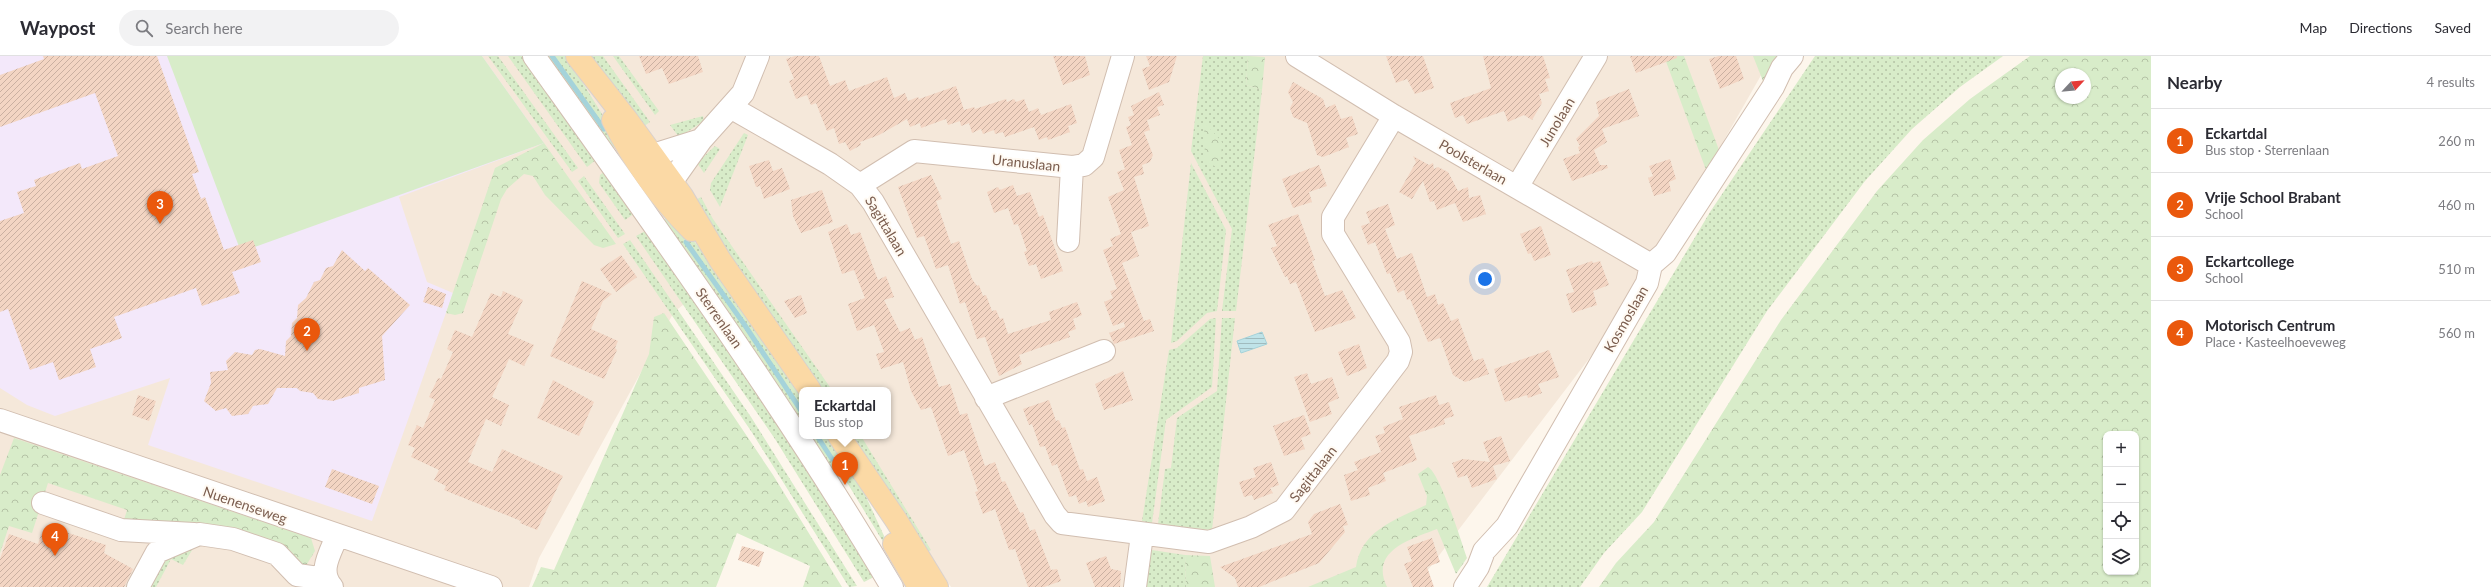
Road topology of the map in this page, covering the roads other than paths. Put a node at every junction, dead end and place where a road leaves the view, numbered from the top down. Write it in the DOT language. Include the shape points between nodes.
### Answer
graph roads {
  1 [pos="534,56"];
  2 [pos="577,56"];
  3 [pos="758,56"];
  4 [pos="1123,56"];
  5 [pos="1297,56"];
  6 [pos="1595,56"];
  7 [pos="1792,56"];
  8 [pos="590,74"];
  9 [pos="732,108"];
  10 [pos="1394,116"];
  11 [pos="701,140"];
  12 [pos="653,155"];
  13 [pos="1072,167"];
  14 [pos="672,181"];
  15 [pos="860,185"];
  16 [pos="1517,187"];
  17 [pos="1068,241"];
  18 [pos="720,260"];
  19 [pos="1651,265"];
  20 [pos="1104,351"];
  21 [pos="808,387"];
  22 [pos="986,398"];
  23 [pos="0,420"];
  24 [pos="841,439"];
  25 [pos="868,482"];
  26 [pos="43,504"];
  27 [pos="199,534"];
  28 [pos="1142,534"];
  29 [pos="337,536"];
  30 [pos="329,583"];
  31 [pos="138,587"];
  32 [pos="491,587"];
  33 [pos="892,587"];
  34 [pos="919,587"];
  35 [pos="937,587"];
  36 [pos="1135,587"];
  37 [pos="1465,587"];
  1 -- 33 [label="street, Sterrenlaan" via="766,387"];
  2 -- 8 [label="main road"];
  3 -- 9 [label="street" via="743,93"];
  4 -- 13 [label="street, Uranuslaan" via="1093,157 1084,165"];
  5 -- 10 [label="street, Poolsterlaan"];
  6 -- 16 [label="street, Junolaan"];
  7 -- 19 [label="street" via="1665,253"];
  8 -- 12 [label="main road"];
  8 -- 18 [label="main road" via="617,128 655,186 678,216"];
  9 -- 11 [label="street"];
  9 -- 15 [label="street, Sagittalaan" via="830,164"];
  10 -- 16 [label="street, Poolsterlaan"];
  10 -- 28 [label="street, Sagittalaan" via="1333,217 1333,234 1399,342 1401,352 1398,362 1284,510 1251,527 1209,542"];
  11 -- 12 [label="street"];
  11 -- 14 [label="street"];
  12 -- 14 [label="main road"];
  13 -- 15 [label="street, Uranuslaan" via="914,151"];
  13 -- 17 [label="street"];
  14 -- 18 [label="main road"];
  15 -- 22 [label="street, Sagittalaan" via="873,202"];
  16 -- 19 [label="street, Poolsterlaan"];
  18 -- 21 [label="main road"];
  19 -- 37 [label="street, Kosmoslaan" via="1647,283 1507,526 1484,552"];
  20 -- 22 [label="street"];
  22 -- 28 [label="street, Sagittalaan" via="1062,523"];
  23 -- 29 [label="street, Nuenenseweg"];
  24 -- 25 [label="main road"];
  25 -- 34 [label="main road" via="882,523"];
  25 -- 35 [label="main road" via="896,520"];
  26 -- 27 [label="street" via="121,530"];
  27 -- 30 [label="street" via="233,539 277,554 297,575"];
  27 -- 31 [label="street" via="157,552"];
  28 -- 36 [label="street"];
  29 -- 30 [label="street" via="325,569"];
  29 -- 32 [label="street, Nuenenseweg"];
}
